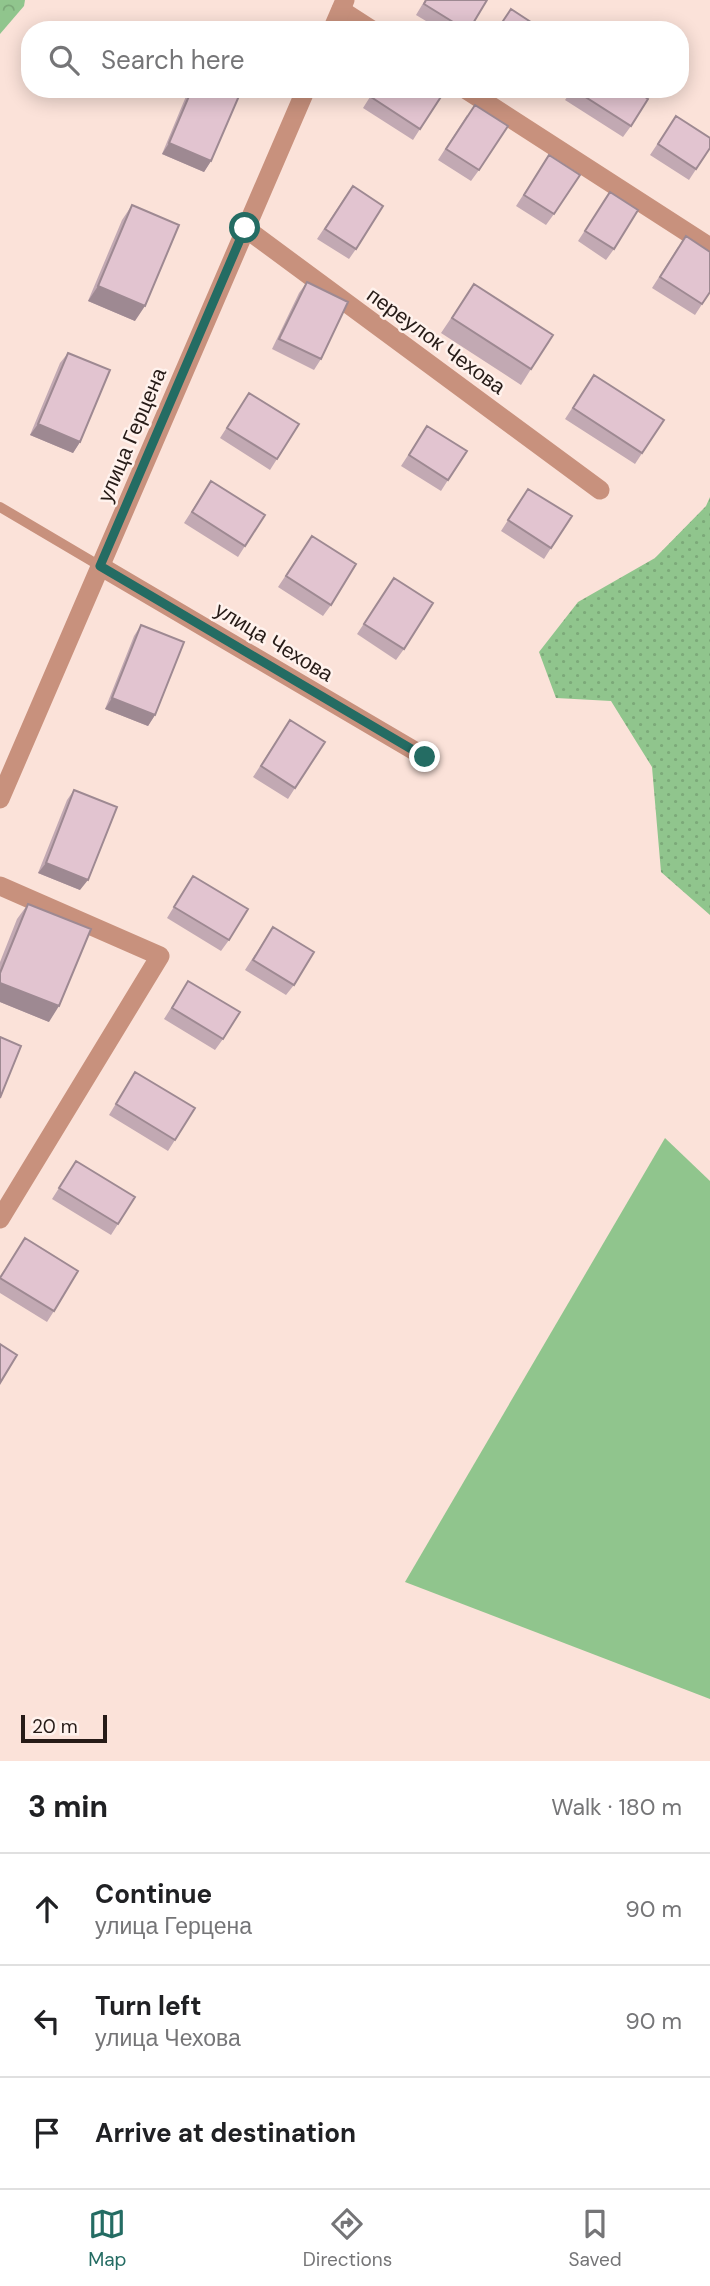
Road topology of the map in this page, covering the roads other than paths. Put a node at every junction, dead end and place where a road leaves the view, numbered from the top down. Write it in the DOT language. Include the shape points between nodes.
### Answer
graph roads {
  1 [pos="343,5"];
  2 [pos="362,21"];
  3 [pos="302,98"];
  4 [pos="479,98"];
  5 [pos="245,228"];
  6 [pos="710,247"];
  7 [pos="600,490"];
  8 [pos="0,508"];
  9 [pos="100,566"];
  10 [pos="425,757"];
  11 [pos="0,799"];
  12 [pos="0,886"];
  13 [pos="0,1219"];
  1 -- 2 [label="street"];
  3 -- 5 [label="street, улица Герцена"];
  4 -- 6 [label="street"];
  5 -- 7 [label="street, переулок Чехова"];
  5 -- 9 [label="street, улица Герцена"];
  8 -- 9 [label="lane"];
  9 -- 10 [label="street, улица Чехова"];
  9 -- 11 [label="street, улица Герцена"];
  12 -- 13 [label="street" via="160,956"];
}
